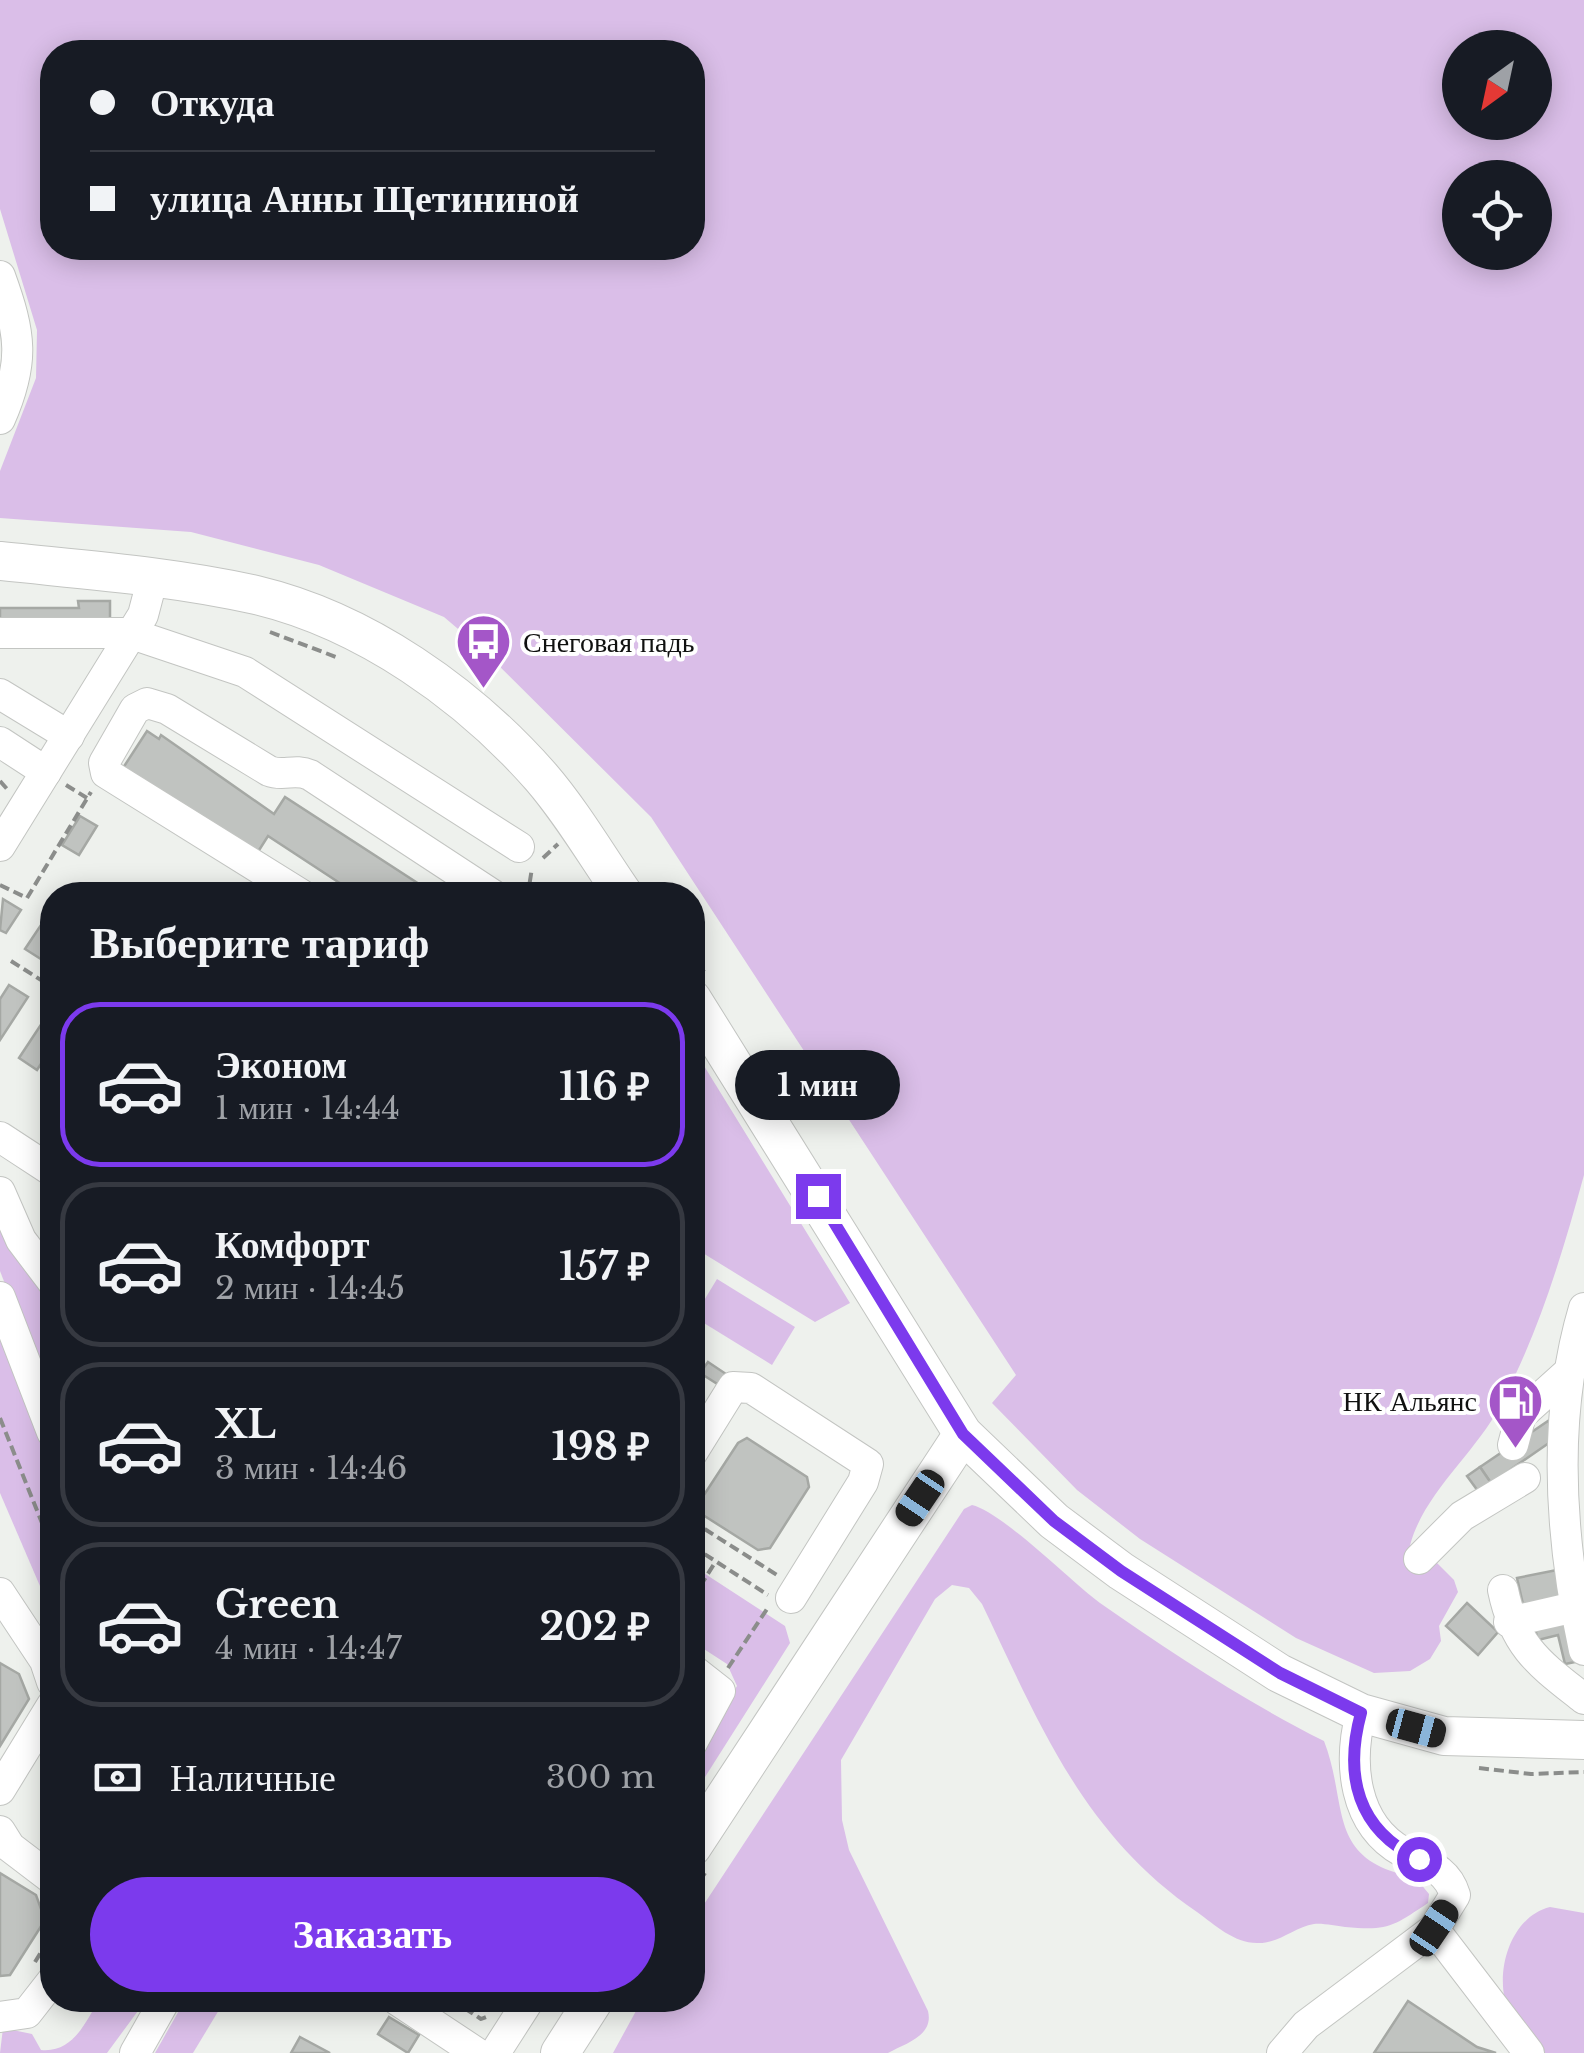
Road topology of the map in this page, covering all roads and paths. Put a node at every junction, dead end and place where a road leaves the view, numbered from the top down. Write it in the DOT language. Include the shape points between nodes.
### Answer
graph roads {
  1 [pos="0,276"];
  2 [pos="0,419"];
  3 [pos="0,561"];
  4 [pos="153,576"];
  5 [pos="267,630"];
  6 [pos="0,633"];
  7 [pos="132,634"];
  8 [pos="348,662"];
  9 [pos="0,694"];
  10 [pos="69,736"];
  11 [pos="0,742"];
  12 [pos="46,772"];
  13 [pos="87,798"];
  14 [pos="555,835"];
  15 [pos="560,842"];
  16 [pos="0,846"];
  17 [pos="519,847"];
  18 [pos="568,855"];
  19 [pos="281,882"];
  20 [pos="473,882"];
  21 [pos="527,882"];
  22 [pos="615,882"];
  23 [pos="0,886"];
  24 [pos="11,961"];
  25 [pos="40,979"];
  26 [pos="705,996"];
  27 [pos="0,1137"];
  28 [pos="40,1163"];
  29 [pos="0,1192"];
  30 [pos="40,1265"];
  31 [pos="0,1297"];
  32 [pos="1584,1308"];
  33 [pos="1570,1370"];
  34 [pos="40,1401"];
  35 [pos="0,1418"];
  36 [pos="705,1433"];
  37 [pos="963,1434"];
  38 [pos="1519,1462"];
  39 [pos="40,1518"];
  40 [pos="1562,1524"];
  41 [pos="705,1530"];
  42 [pos="705,1554"];
  43 [pos="1419,1559"];
  44 [pos="716,1561"];
  45 [pos="705,1578"];
  46 [pos="1503,1590"];
  47 [pos="0,1592"];
  48 [pos="794,1593"];
  49 [pos="1575,1607"];
  50 [pos="1510,1622"];
  51 [pos="1584,1650"];
  52 [pos="40,1656"];
  53 [pos="705,1677"];
  54 [pos="1584,1699"];
  55 [pos="1361,1713"];
  56 [pos="705,1722"];
  57 [pos="40,1725"];
  58 [pos="1584,1740"];
  59 [pos="1478,1768"];
  60 [pos="1584,1772"];
  61 [pos="0,1790"];
  62 [pos="0,1832"];
  63 [pos="705,1838"];
  64 [pos="40,1869"];
  65 [pos="1434,1928"];
  66 [pos="40,1996"];
  67 [pos="158,2012"];
  68 [pos="415,2012"];
  69 [pos="470,2012"];
  70 [pos="521,2012"];
  71 [pos="586,2012"];
  72 [pos="491,2015"];
  73 [pos="0,2018"];
  74 [pos="134,2053"];
  75 [pos="477,2053"];
  76 [pos="495,2053"];
  77 [pos="560,2053"];
  78 [pos="1282,2053"];
  79 [pos="1529,2053"];
  1 -- 2 [label="lane" via="18,374"];
  3 -- 4 [label="main road"];
  4 -- 7 [label="lane" via="148,607"];
  4 -- 22 [label="main road" via="260,596 355,633 415,667 469,706 541,777"];
  5 -- 8 [label="path"];
  6 -- 7 [label="lane"];
  7 -- 10 [label="lane"];
  7 -- 17 [label="lane" via="245,672"];
  9 -- 10 [label="lane"];
  10 -- 12 [label="lane"];
  11 -- 12 [label="lane"];
  12 -- 16 [label="lane"];
  13 -- 23 [label="path" via="27,898"];
  14 -- 15 [label="path"];
  15 -- 18 [label="path"];
  15 -- 21 [label="path"];
  19 -- 20 [label="lane" via="106,773 104,763 135,709 167,708 269,772 310,776"];
  24 -- 25 [label="path"];
  26 -- 37 [label="main road"];
  27 -- 28 [label="lane"];
  29 -- 30 [label="lane"];
  31 -- 34 [label="lane"];
  32 -- 33 [label="lane"];
  33 -- 38 [label="lane" via="1521,1415"];
  33 -- 40 [label="lane"];
  35 -- 39 [label="path"];
  36 -- 48 [label="lane" via="734,1387 752,1388 868,1464"];
  37 -- 55 [label="main road" via="1054,1521 1121,1571 1280,1673"];
  37 -- 63 [label="main road"];
  38 -- 40 [label="lane"];
  38 -- 43 [label="lane"];
  40 -- 49 [label="lane"];
  41 -- 48 [label="path"];
  42 -- 44 [label="path"];
  44 -- 45 [label="path"];
  44 -- 53 [label="path" via="774,1599"];
  46 -- 50 [label="lane"];
  47 -- 52 [label="lane"];
  49 -- 50 [label="lane"];
  49 -- 51 [label="lane"];
  50 -- 54 [label="lane" via="1523,1648"];
  53 -- 56 [label="lane" via="720,1697"];
  55 -- 58 [label="main road" via="1444,1736"];
  55 -- 65 [label="lane" via="1354,1783 1376,1830 1451,1882 1454,1896"];
  57 -- 61 [label="lane"];
  59 -- 60 [label="path"];
  62 -- 64 [label="lane"];
  65 -- 78 [label="lane" via="1306,2025"];
  65 -- 79 [label="lane"];
  66 -- 73 [label="lane" via="27,2013"];
  67 -- 74 [label="lane"];
  68 -- 75 [label="lane"];
  69 -- 72 [label="path" via="481,2019"];
  70 -- 76 [label="lane"];
  71 -- 77 [label="main road"];
}
